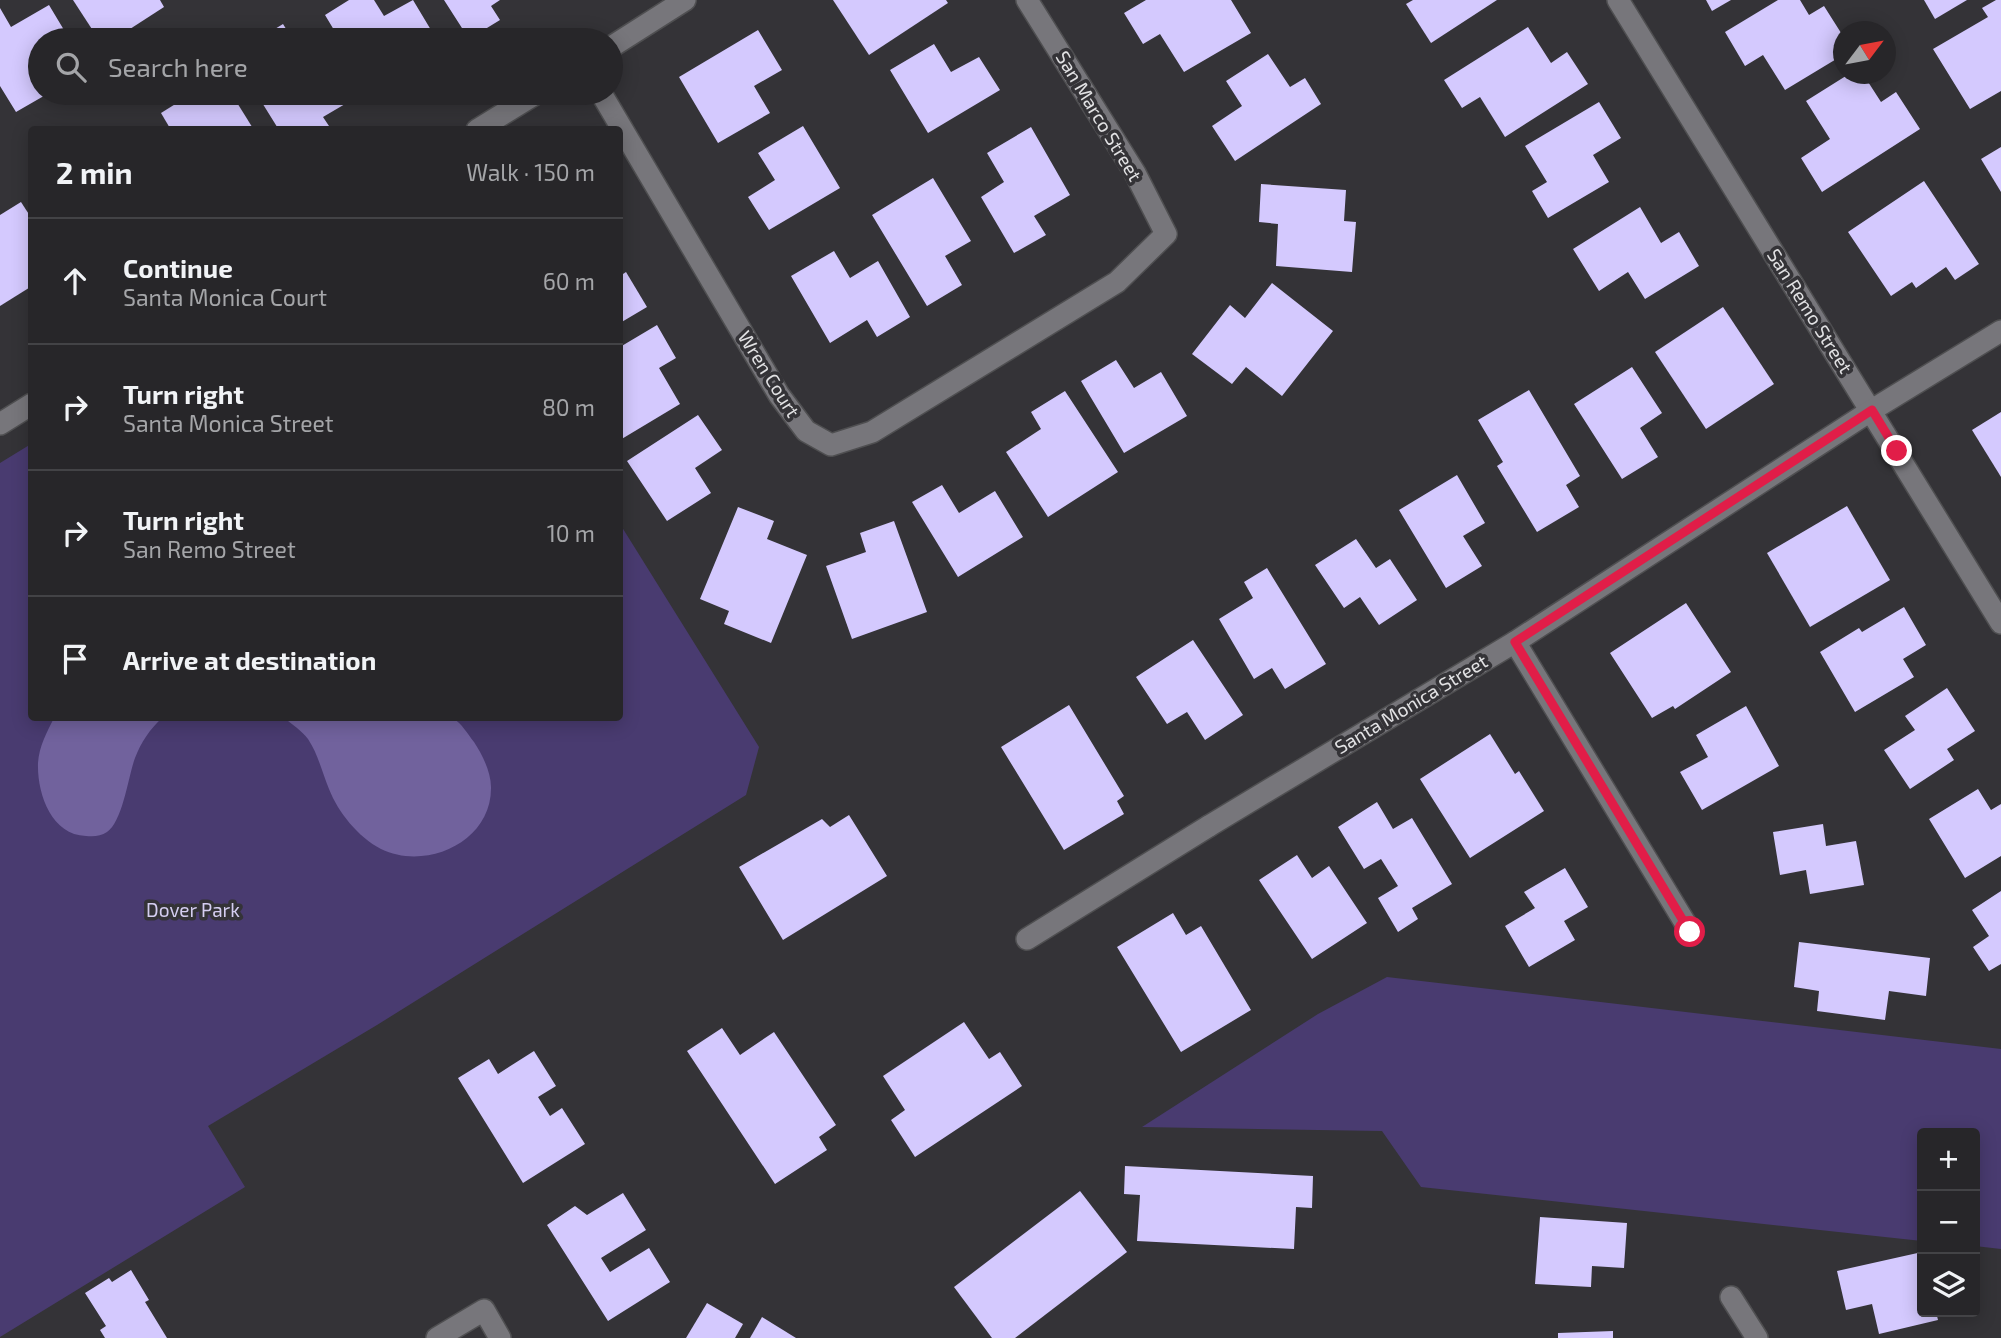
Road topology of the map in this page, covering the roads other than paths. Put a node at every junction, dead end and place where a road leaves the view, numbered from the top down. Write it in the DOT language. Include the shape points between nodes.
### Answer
graph roads {
  1 [pos="685,0"];
  2 [pos="1027,0"];
  3 [pos="1618,0"];
  4 [pos="623,39"];
  5 [pos="518,105"];
  6 [pos="608,105"];
  7 [pos="483,126"];
  8 [pos="620,126"];
  9 [pos="623,130"];
  10 [pos="1166,234"];
  11 [pos="2001,331"];
  12 [pos="28,406"];
  13 [pos="1872,410"];
  14 [pos="0,424"];
  15 [pos="2001,622"];
  16 [pos="1515,642"];
  17 [pos="1690,932"];
  18 [pos="1027,939"];
  19 [pos="1731,1297"];
  20 [pos="437,1338"];
  21 [pos="500,1338"];
  22 [pos="1757,1338"];
  1 -- 4 [label="street"];
  2 -- 10 [label="street, San Marco Street" via="1135,173"];
  3 -- 13 [label="street, San Remo Street"];
  5 -- 7 [label="street"];
  6 -- 8 [label="street, Wren Court"];
  9 -- 10 [label="street, Wren Court" via="779,395 806,430 831,445 872,432 1118,282"];
  11 -- 13 [label="street, Santa Monica Street"];
  12 -- 14 [label="street"];
  13 -- 15 [label="street, San Remo Street"];
  13 -- 16 [label="street, Santa Monica Street"];
  16 -- 17 [label="street"];
  16 -- 18 [label="street, Santa Monica Street"];
  19 -- 22 [label="street"];
  20 -- 21 [label="street" via="484,1310"];
}
